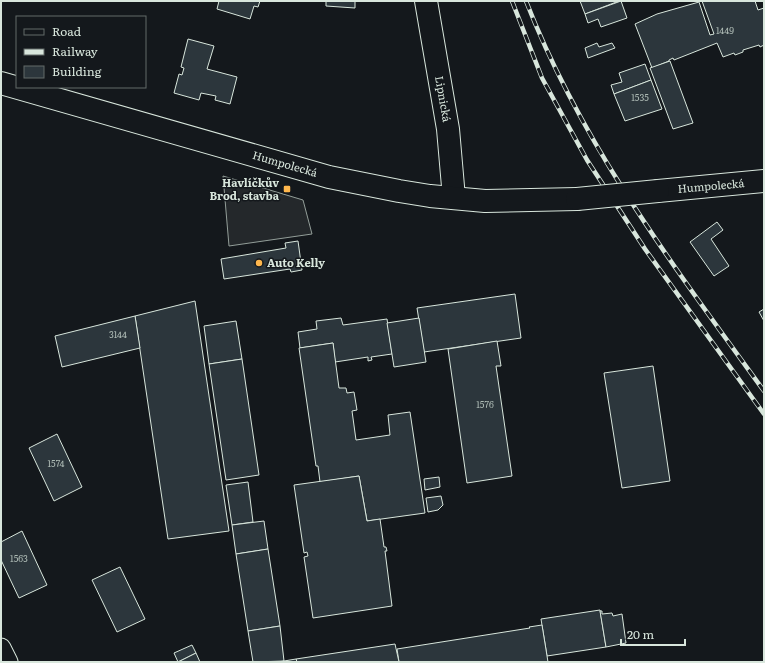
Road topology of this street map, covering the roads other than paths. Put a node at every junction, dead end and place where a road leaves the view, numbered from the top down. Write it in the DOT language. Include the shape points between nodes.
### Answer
graph roads {
  1 [pos="426,1"];
  2 [pos="1,83"];
  3 [pos="16,87"];
  4 [pos="18,88"];
  5 [pos="764,181"];
  6 [pos="454,198"];
  7 [pos="1,648"];
  8 [pos="8,662"];
  1 -- 6 [label="main road, Lipnická" via="448,129"];
  2 -- 3 [label="main road, Humpolecká"];
  4 -- 6 [label="main road, Humpolecká" via="329,177 399,191"];
  5 -- 6 [label="main road, Humpolecká, bridge" via="577,199 501,201"];
  7 -- 8 [label="street"];
}
